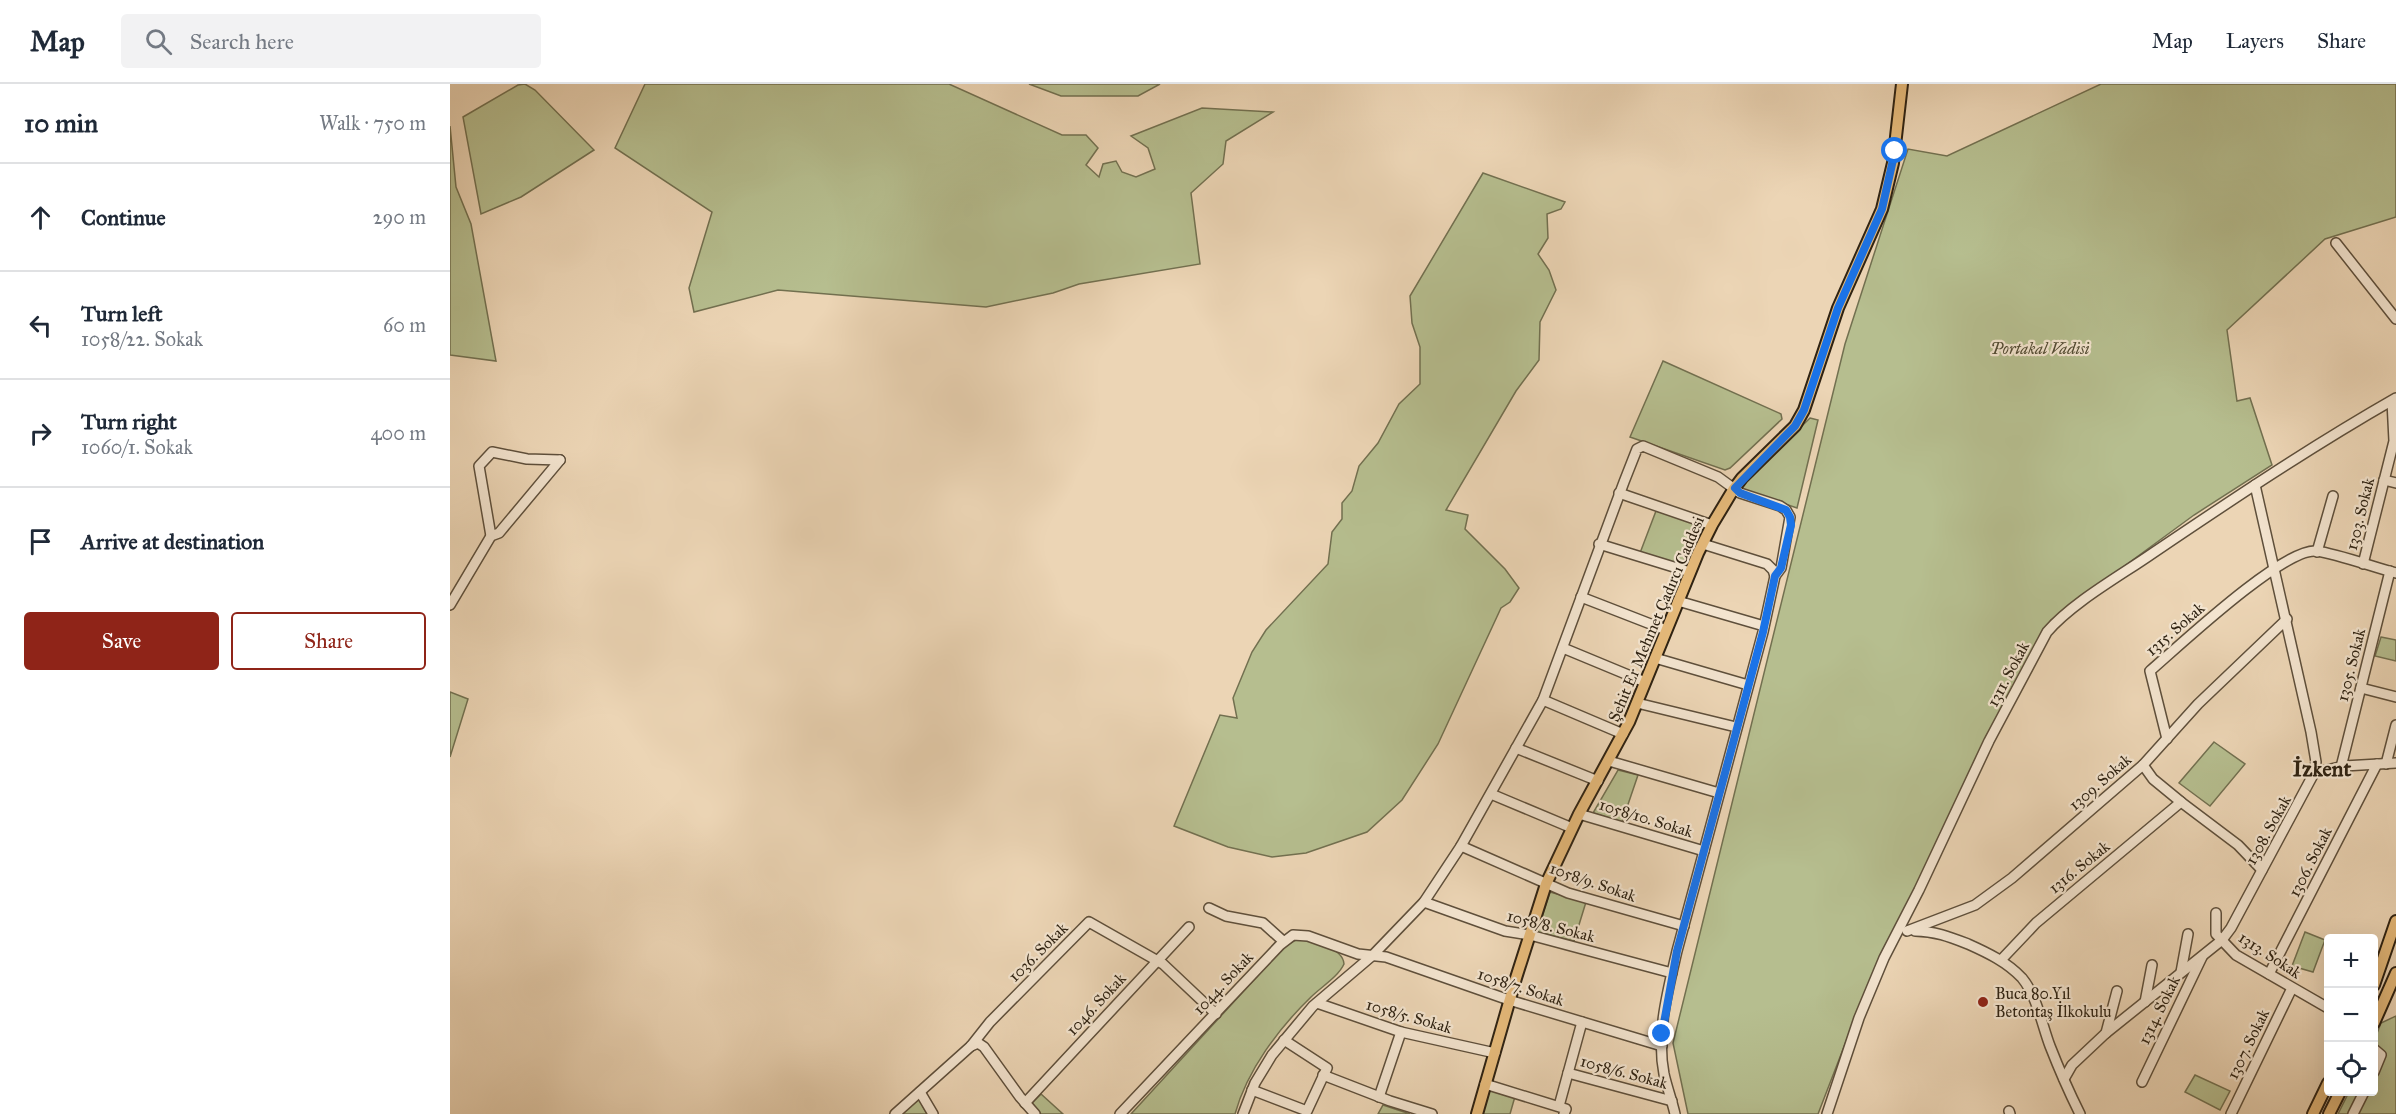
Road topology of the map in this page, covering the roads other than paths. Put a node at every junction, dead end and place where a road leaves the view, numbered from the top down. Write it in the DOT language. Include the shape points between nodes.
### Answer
graph roads {
  1 [pos="1902,84"];
  2 [pos="2336,243"];
  3 [pos="2396,319"];
  4 [pos="2394,399"];
  5 [pos="2384,480"];
  6 [pos="2396,483"];
  7 [pos="2255,485"];
  8 [pos="1735,488"];
  9 [pos="1619,493"];
  10 [pos="2333,496"];
  11 [pos="1712,525"];
  12 [pos="491,536"];
  13 [pos="1599,544"];
  14 [pos="1703,544"];
  15 [pos="2317,552"];
  16 [pos="2363,564"];
  17 [pos="2275,567"];
  18 [pos="1690,572"];
  19 [pos="2393,572"];
  20 [pos="1775,576"];
  21 [pos="1581,597"];
  22 [pos="1678,601"];
  23 [pos="450,605"];
  24 [pos="2287,619"];
  25 [pos="1764,626"];
  26 [pos="1666,630"];
  27 [pos="1563,648"];
  28 [pos="1655,658"];
  29 [pos="1645,682"];
  30 [pos="1748,685"];
  31 [pos="2361,688"];
  32 [pos="2396,697"];
  33 [pos="1543,700"];
  34 [pos="1637,703"];
  35 [pos="2396,725"];
  36 [pos="1736,727"];
  37 [pos="1623,735"];
  38 [pos="2167,739"];
  39 [pos="1516,748"];
  40 [pos="1609,761"];
  41 [pos="2387,764"];
  42 [pos="2143,765"];
  43 [pos="2341,767"];
  44 [pos="2314,773"];
  45 [pos="1598,781"];
  46 [pos="1719,793"];
  47 [pos="1491,794"];
  48 [pos="2181,802"];
  49 [pos="1579,814"];
  50 [pos="1572,828"];
  51 [pos="1461,846"];
  52 [pos="1704,851"];
  53 [pos="2262,870"];
  54 [pos="1546,884"];
  55 [pos="1424,902"];
  56 [pos="1209,908"];
  57 [pos="2216,913"];
  58 [pos="2396,921"];
  59 [pos="1684,926"];
  60 [pos="1189,927"];
  61 [pos="1907,932"];
  62 [pos="2188,934"];
  63 [pos="1530,936"];
  64 [pos="2222,940"];
  65 [pos="1892,941"];
  66 [pos="1283,942"];
  67 [pos="2204,952"];
  68 [pos="1373,956"];
  69 [pos="2001,960"];
  70 [pos="1157,961"];
  71 [pos="2152,964"];
  72 [pos="2378,971"];
  73 [pos="2181,972"];
  74 [pos="1672,973"];
  75 [pos="2396,973"];
  76 [pos="2269,974"];
  77 [pos="2292,988"];
  78 [pos="2117,991"];
  79 [pos="1509,1000"];
  80 [pos="2145,1002"];
  81 [pos="1317,1003"];
  82 [pos="2324,1006"];
  83 [pos="2378,1012"];
  84 [pos="1216,1014"];
  85 [pos="1581,1022"];
  86 [pos="1401,1032"];
  87 [pos="2106,1033"];
  88 [pos="1284,1040"];
  89 [pos="971,1046"];
  90 [pos="1662,1046"];
  91 [pos="1495,1053"];
  92 [pos="1568,1073"];
  93 [pos="1323,1075"];
  94 [pos="2064,1080"];
  95 [pos="2142,1082"];
  96 [pos="1485,1084"];
  97 [pos="1252,1090"];
  98 [pos="2324,1091"];
  99 [pos="920,1092"];
  100 [pos="2338,1096"];
  101 [pos="2362,1096"];
  102 [pos="1379,1097"];
  103 [pos="1672,1101"];
  104 [pos="1025,1102"];
  105 [pos="1562,1110"];
  106 [pos="1310,1112"];
  107 [pos="895,1114"];
  108 [pos="933,1114"];
  109 [pos="1035,1114"];
  110 [pos="1120,1114"];
  111 [pos="1243,1114"];
  112 [pos="1432,1114"];
  113 [pos="1477,1114"];
  114 [pos="1676,1114"];
  115 [pos="1827,1114"];
  116 [pos="2080,1114"];
  117 [pos="2231,1114"];
  118 [pos="2313,1114"];
  119 [pos="2329,1114"];
  120 [pos="2354,1114"];
  1 -- 8 [label="main road, Şehit Er Mehmet Çadırcı Caddesi" via="1893,163 1882,209 1838,308 1804,410 1795,426"];
  2 -- 3 [label="street"];
  4 -- 5 [label="street, 1303. Sokak" via="2394,441"];
  4 -- 7 [label="street, 1311. Sokak" via="2328,436"];
  5 -- 6 [label="street"];
  5 -- 16 [label="street, 1303. Sokak"];
  7 -- 17 [label="street, 1308. Sokak"];
  7 -- 65 [label="street, 1311. Sokak" via="2099,590 2047,632"];
  8 -- 9 [label="street" via="1718,477 1640,446"];
  8 -- 11 [label="main road, Şehit Er Mehmet Çadırcı Caddesi"];
  8 -- 20 [label="street" via="1786,510 1790,517 1781,568"];
  9 -- 11 [label="street"];
  9 -- 13 [label="street"];
  10 -- 15 [label="street"];
  11 -- 14 [label="main road, Şehit Er Mehmet Çadırcı Caddesi"];
  12 -- 12 [label="street" via="479,466 492,452 560,460 499,533"];
  12 -- 23 [label="street"];
  13 -- 18 [label="street"];
  13 -- 21 [label="street"];
  14 -- 18 [label="main road, Şehit Er Mehmet Çadırcı Caddesi"];
  14 -- 20 [label="street" via="1767,564"];
  15 -- 16 [label="street"];
  15 -- 17 [label="street"];
  16 -- 19 [label="street"];
  17 -- 24 [label="street, 1308. Sokak"];
  17 -- 38 [label="street, 1315. Sokak" via="2150,671"];
  18 -- 22 [label="main road, Şehit Er Mehmet Çadırcı Caddesi"];
  19 -- 31 [label="street, 1305. Sokak"];
  20 -- 25 [label="street"];
  21 -- 26 [label="street"];
  21 -- 27 [label="street"];
  22 -- 25 [label="street"];
  22 -- 26 [label="main road, Şehit Er Mehmet Çadırcı Caddesi"];
  24 -- 38 [label="street, 1309. Sokak"];
  24 -- 44 [label="street, 1308. Sokak" via="2312,732"];
  25 -- 30 [label="street"];
  26 -- 28 [label="main road, Şehit Er Mehmet Çadırcı Caddesi"];
  27 -- 29 [label="street"];
  27 -- 33 [label="street"];
  28 -- 29 [label="main road, Şehit Er Mehmet Çadırcı Caddesi"];
  28 -- 30 [label="street"];
  29 -- 34 [label="main road, Şehit Er Mehmet Çadırcı Caddesi"];
  30 -- 36 [label="street"];
  31 -- 32 [label="street"];
  31 -- 43 [label="street, 1305. Sokak"];
  33 -- 37 [label="street"];
  33 -- 39 [label="street"];
  34 -- 36 [label="street"];
  34 -- 37 [label="main road, Şehit Er Mehmet Çadırcı Caddesi"];
  35 -- 41 [label="street, 1306. Sokak"];
  36 -- 46 [label="street"];
  37 -- 40 [label="main road, Şehit Er Mehmet Çadırcı Caddesi"];
  38 -- 42 [label="street, 1309. Sokak"];
  39 -- 45 [label="street"];
  39 -- 47 [label="street"];
  40 -- 45 [label="main road, Şehit Er Mehmet Çadırcı Caddesi"];
  40 -- 46 [label="street"];
  41 -- 43 [label="street"];
  41 -- 76 [label="street, 1306. Sokak"];
  42 -- 48 [label="street" via="2153,779"];
  42 -- 61 [label="street, 1309. Sokak" via="1975,905"];
  43 -- 44 [label="street"];
  44 -- 53 [label="street, 1308. Sokak"];
  45 -- 49 [label="main road, Şehit Er Mehmet Çadırcı Caddesi"];
  46 -- 52 [label="street"];
  47 -- 50 [label="street"];
  47 -- 51 [label="street"];
  48 -- 53 [label="street" via="2238,845"];
  48 -- 69 [label="street, 1316. Sokak" via="2036,923"];
  49 -- 50 [label="main road, Şehit Er Mehmet Çadırcı Caddesi"];
  49 -- 52 [label="street, 1058/10. Sokak"];
  50 -- 54 [label="main road, Şehit Er Mehmet Çadırcı Caddesi"];
  51 -- 54 [label="street, 1058/9. Sokak"];
  51 -- 55 [label="street"];
  52 -- 59 [label="street"];
  53 -- 64 [label="street, 1308. Sokak"];
  54 -- 59 [label="street, 1058/9. Sokak"];
  54 -- 63 [label="main road, Şehit Er Mehmet Çadırcı Caddesi"];
  55 -- 63 [label="street, 1058/8. Sokak" via="1505,932"];
  55 -- 68 [label="street"];
  56 -- 66 [label="street" via="1226,916 1263,922"];
  57 -- 64 [label="street, 1313. Sokak" via="2217,934"];
  58 -- 72 [label="main road"];
  59 -- 74 [label="street"];
  60 -- 70 [label="street, 1046. Sokak"];
  61 -- 65 [label="street, 1309. Sokak"];
  61 -- 69 [label="street" via="1932,931"];
  62 -- 73 [label="street"];
  63 -- 74 [label="street, 1058/8. Sokak"];
  63 -- 79 [label="main road, Şehit Er Mehmet Çadırcı Caddesi"];
  64 -- 67 [label="street, 1308. Sokak"];
  64 -- 76 [label="street, 1313. Sokak" via="2236,955"];
  65 -- 115 [label="street, 1311. Sokak" via="1859,1018"];
  66 -- 68 [label="street" via="1293,935 1308,936"];
  66 -- 84 [label="street, 1044. Sokak"];
  67 -- 73 [label="street, 1308. Sokak"];
  67 -- 95 [label="street, 1314. Sokak"];
  68 -- 79 [label="street, 1058/7. Sokak" via="1386,957"];
  68 -- 81 [label="street"];
  69 -- 94 [label="street" via="2029,988"];
  70 -- 84 [label="street, 1036. Sokak"];
  70 -- 89 [label="street, 1036. Sokak" via="1089,922"];
  70 -- 104 [label="street, 1046. Sokak"];
  71 -- 80 [label="street"];
  73 -- 80 [label="street, 1308. Sokak"];
  74 -- 90 [label="street"];
  75 -- 83 [label="main road"];
  76 -- 77 [label="street, 1313. Sokak"];
  77 -- 82 [label="street, 1313. Sokak"];
  77 -- 117 [label="street, 1307. Sokak"];
  78 -- 87 [label="street"];
  79 -- 85 [label="street, 1058/7. Sokak"];
  79 -- 91 [label="main road, Şehit Er Mehmet Çadırcı Caddesi"];
  80 -- 87 [label="street, 1308. Sokak"];
  81 -- 86 [label="street, 1058/5. Sokak"];
  81 -- 88 [label="street"];
  84 -- 110 [label="street, 1044. Sokak"];
  85 -- 90 [label="street, 1058/7. Sokak"];
  85 -- 92 [label="street"];
  86 -- 91 [label="street, 1058/5. Sokak"];
  86 -- 102 [label="street"];
  87 -- 94 [label="street, 1308. Sokak" via="2072,1065"];
  88 -- 93 [label="street" via="1326,1068"];
  88 -- 97 [label="street"];
  89 -- 99 [label="street, 1036. Sokak"];
  89 -- 104 [label="street" via="978,1043 984,1047"];
  90 -- 103 [label="street"];
  91 -- 96 [label="main road, Şehit Er Mehmet Çadırcı Caddesi"];
  92 -- 103 [label="street, 1058/6. Sokak"];
  92 -- 105 [label="street"];
  93 -- 102 [label="street"];
  93 -- 106 [label="street"];
  94 -- 116 [label="street"];
  96 -- 105 [label="street"];
  96 -- 113 [label="main road, Şehit Er Mehmet Çadırcı Caddesi"];
  97 -- 106 [label="street"];
  97 -- 111 [label="street"];
  98 -- 118 [label="main road"];
  99 -- 107 [label="street, 1036. Sokak"];
  99 -- 108 [label="street"];
  100 -- 119 [label="main road"];
  101 -- 120 [label="street"];
  102 -- 112 [label="street"];
  103 -- 114 [label="street"];
  104 -- 109 [label="street"];
}
